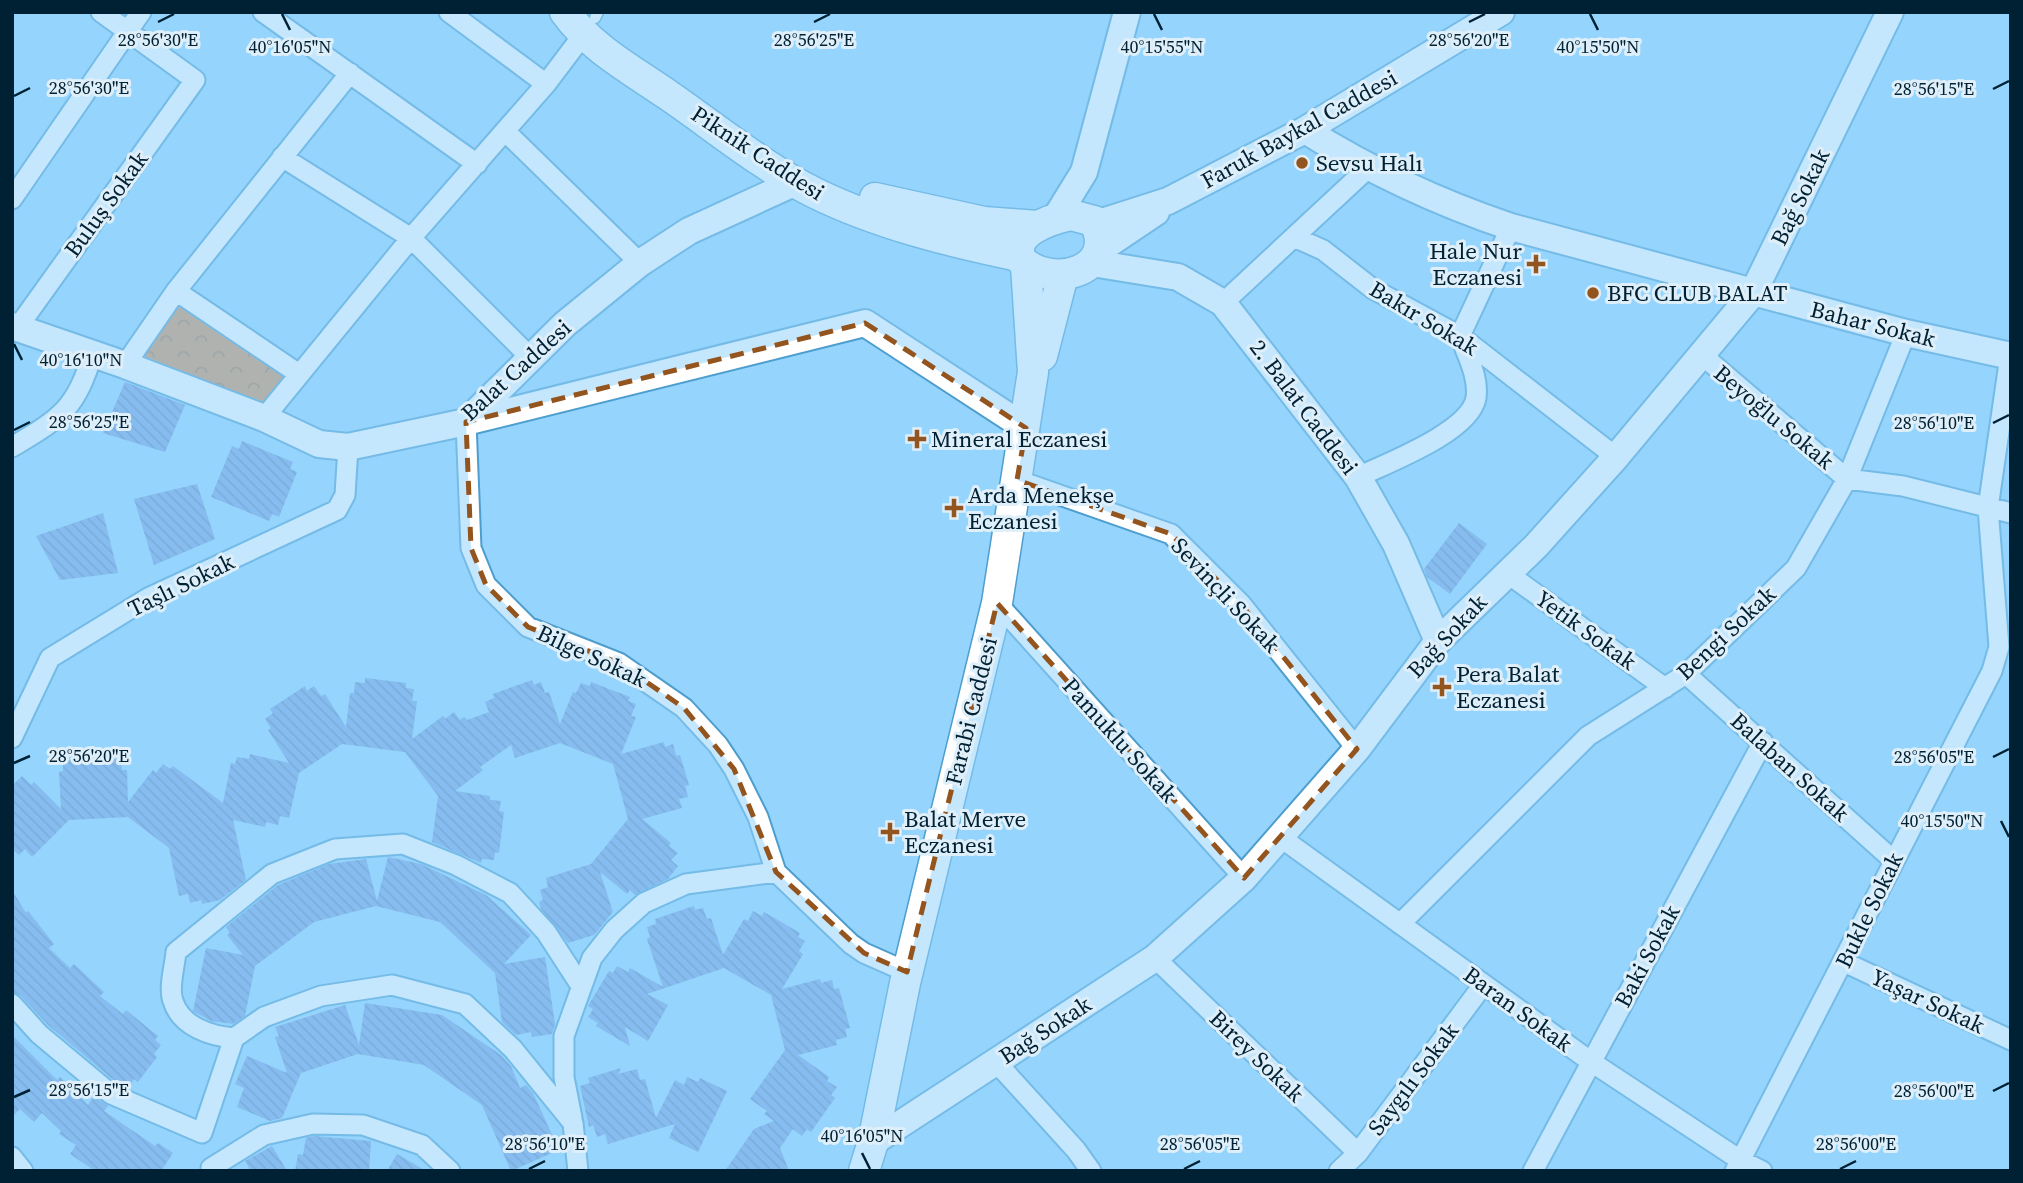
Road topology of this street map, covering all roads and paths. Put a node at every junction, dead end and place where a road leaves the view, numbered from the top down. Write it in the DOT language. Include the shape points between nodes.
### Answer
graph roads {
  1 [pos="101,12"];
  2 [pos="141,12"];
  3 [pos="449,12"];
  4 [pos="1127,12"];
  5 [pos="1501,12"];
  6 [pos="1890,12"];
  7 [pos="274,15"];
  8 [pos="586,18"];
  9 [pos="126,31"];
  10 [pos="350,73"];
  11 [pos="546,84"];
  12 [pos="1306,130"];
  13 [pos="505,131"];
  14 [pos="282,157"];
  15 [pos="477,164"];
  16 [pos="1367,169"];
  17 [pos="1084,172"];
  18 [pos="796,182"];
  19 [pos="12,199"];
  20 [pos="1046,222"];
  21 [pos="1511,227"];
  22 [pos="1294,237"];
  23 [pos="411,238"];
  24 [pos="1095,239"];
  25 [pos="1023,261"];
  26 [pos="640,263"];
  27 [pos="1063,275"];
  28 [pos="176,291"];
  29 [pos="1753,293"];
  30 [pos="1223,303"];
  31 [pos="15,326"];
  32 [pos="1906,333"];
  33 [pos="1460,335"];
  34 [pos="93,353"];
  35 [pos="1702,355"];
  36 [pos="2010,356"];
  37 [pos="530,357"];
  38 [pos="125,365"];
  39 [pos="1033,372"];
  40 [pos="299,374"];
  41 [pos="264,418"];
  42 [pos="466,422"];
  43 [pos="1026,428"];
  44 [pos="12,447"];
  45 [pos="348,447"];
  46 [pos="1616,457"];
  47 [pos="1358,477"];
  48 [pos="1847,479"];
  49 [pos="1017,480"];
  50 [pos="1988,508"];
  51 [pos="2011,513"];
  52 [pos="1507,573"];
  53 [pos="997,603"];
  54 [pos="1438,641"];
  55 [pos="1686,674"];
  56 [pos="1665,688"];
  57 [pos="12,738"];
  58 [pos="1763,742"];
  59 [pos="1357,749"];
  60 [pos="1280,837"];
  61 [pos="1893,860"];
  62 [pos="776,872"];
  63 [pos="1244,878"];
  64 [pos="1400,924"];
  65 [pos="1155,958"];
  66 [pos="1844,962"];
  67 [pos="907,972"];
  68 [pos="1483,985"];
  69 [pos="581,986"];
  70 [pos="12,1004"];
  71 [pos="234,1038"];
  72 [pos="2011,1040"];
  73 [pos="1590,1061"];
  74 [pos="996,1062"];
  75 [pos="573,1123"];
  76 [pos="202,1133"];
  77 [pos="873,1142"];
  78 [pos="1358,1153"];
  79 [pos="12,1157"];
  80 [pos="1737,1165"];
  81 [pos="212,1169"];
  82 [pos="23,1171"];
  83 [pos="450,1171"];
  84 [pos="578,1171"];
  85 [pos="864,1171"];
  86 [pos="1091,1171"];
  87 [pos="1339,1171"];
  88 [pos="1533,1171"];
  89 [pos="1762,1171"];
  1 -- 9 [label="street"];
  2 -- 9 [label="street"];
  3 -- 11 [label="street"];
  4 -- 17 [label="street"];
  5 -- 12 [label="street, Faruk Baykal Caddesi"];
  6 -- 29 [label="street, Bağ Sokak"];
  7 -- 10 [label="street"];
  8 -- 11 [label="street"];
  8 -- 18 [label="main road, Piknik Caddesi"];
  8 -- 20 [label="main road, Piknik Caddesi" via="780,149 837,182 878,198 984,222"];
  9 -- 19 [label="street"];
  9 -- 31 [label="street, Buluş Sokak" via="195,80"];
  10 -- 14 [label="street"];
  10 -- 15 [label="street"];
  11 -- 13 [label="street"];
  12 -- 16 [label="street, Bahar Sokak"];
  12 -- 24 [label="street, Faruk Baykal Caddesi" via="1168,201 1142,224"];
  13 -- 15 [label="street"];
  13 -- 26 [label="street"];
  14 -- 23 [label="street"];
  14 -- 28 [label="street"];
  15 -- 23 [label="street"];
  16 -- 21 [label="street, Bahar Sokak"];
  16 -- 22 [label="street"];
  17 -- 20 [label="street"];
  17 -- 24 [label="street"];
  18 -- 25 [label="main road, Piknik Caddesi" via="875,217"];
  18 -- 26 [label="street, Balat Caddesi" via="689,231"];
  20 -- 24 [label="main road" via="1071,215"];
  20 -- 25 [label="main road" via="1024,237"];
  21 -- 29 [label="street, Bahar Sokak"];
  21 -- 33 [label="street"];
  22 -- 30 [label="street"];
  22 -- 33 [label="street, Bakır Sokak" via="1324,250 1373,289"];
  23 -- 37 [label="street"];
  23 -- 40 [label="street"];
  24 -- 27 [label="main road"];
  24 -- 30 [label="street, 2. Balat Caddesi"];
  25 -- 27 [label="main road" via="1035,271"];
  25 -- 39 [label="main road"];
  26 -- 37 [label="street, Balat Caddesi"];
  27 -- 39 [label="main road" via="1043,353"];
  28 -- 38 [label="street"];
  28 -- 40 [label="street"];
  29 -- 32 [label="street, Bahar Sokak"];
  29 -- 35 [label="street, Bağ Sokak"];
  30 -- 47 [label="street, 2. Balat Caddesi"];
  31 -- 34 [label="street, Balat Caddesi"];
  32 -- 36 [label="street, Bahar Sokak"];
  32 -- 48 [label="street, Bengi Sokak"];
  33 -- 46 [label="street, Bakır Sokak"];
  33 -- 47 [label="street" via="1475,377 1476,400 1457,426"];
  34 -- 38 [label="street, Balat Caddesi"];
  34 -- 44 [label="street" via="73,403 61,416"];
  35 -- 46 [label="street, Bağ Sokak"];
  35 -- 48 [label="street, Beyoğlu Sokak"];
  36 -- 50 [label="street, Bukle Sokak"];
  37 -- 42 [label="street, Balat Caddesi"];
  38 -- 41 [label="street, Balat Caddesi"];
  39 -- 43 [label="main road, Farabi Caddesi"];
  40 -- 41 [label="street"];
  41 -- 45 [label="street, Balat Caddesi" via="319,444"];
  42 -- 43 [label="street" via="865,323"];
  42 -- 45 [label="street, Balat Caddesi"];
  42 -- 62 [label="street, Bilge Sokak" via="471,548 485,585 528,627 619,663 684,708 734,769 758,817"];
  43 -- 49 [label="main road, Farabi Caddesi"];
  45 -- 57 [label="street, Taşlı Sokak" via="345,495 337,510 148,598 50,658"];
  46 -- 52 [label="street, Bağ Sokak"];
  47 -- 54 [label="street, 2. Balat Caddesi" via="1396,544"];
  48 -- 50 [label="street, Beyoğlu Sokak" via="1903,486"];
  48 -- 55 [label="street, Bengi Sokak" via="1796,568"];
  49 -- 53 [label="main road, Farabi Caddesi"];
  49 -- 59 [label="street, Sevinçli Sokak" via="1171,534 1241,604"];
  50 -- 51 [label="street, Beyoğlu Sokak"];
  50 -- 61 [label="street, Bukle Sokak" via="1999,648 1992,671"];
  52 -- 54 [label="street, Bağ Sokak"];
  52 -- 56 [label="street, Yetik Sokak"];
  53 -- 63 [label="street, Pamuklu Sokak"];
  53 -- 67 [label="main road, Farabi Caddesi"];
  54 -- 59 [label="street, Bağ Sokak"];
  55 -- 56 [label="street, Bengi Sokak"];
  55 -- 58 [label="street, Balaban Sokak"];
  56 -- 64 [label="street, Bengi Sokak" via="1588,736"];
  58 -- 61 [label="street, Balaban Sokak"];
  58 -- 73 [label="street, Baki Sokak"];
  59 -- 60 [label="street, Bağ Sokak"];
  60 -- 63 [label="street, Bağ Sokak"];
  60 -- 64 [label="street, Baran Sokak"];
  61 -- 66 [label="street, Bukle Sokak"];
  62 -- 67 [label="street, Bilge Sokak" via="851,944"];
  62 -- 69 [label="street" via="686,884 644,903 592,958"];
  63 -- 65 [label="street, Bağ Sokak"];
  64 -- 68 [label="street, Baran Sokak"];
  65 -- 74 [label="street, Bağ Sokak"];
  65 -- 78 [label="street, Birey Sokak"];
  66 -- 72 [label="street, Yaşar Sokak"];
  66 -- 80 [label="street, Bukle Sokak"];
  67 -- 77 [label="main road, Farabi Caddesi"];
  68 -- 73 [label="street, Baran Sokak"];
  68 -- 78 [label="street, Saygılı Sokak"];
  69 -- 71 [label="street" via="546,932 510,893 403,844 335,849 272,874 176,952 172,1000 186,1022 214,1036"];
  69 -- 75 [label="street" via="564,1035 564,1077"];
  70 -- 76 [label="street" via="38,1034 111,1094"];
  71 -- 75 [label="street" via="264,1017 321,996 392,985 465,1004 513,1049"];
  71 -- 76 [label="street"];
  73 -- 80 [label="street, Baran Sokak"];
  73 -- 88 [label="street, Baki Sokak"];
  74 -- 77 [label="street, Bağ Sokak"];
  74 -- 86 [label="street"];
  75 -- 84 [label="street"];
  76 -- 81 [label="street"];
  77 -- 85 [label="main road, Farabi Caddesi"];
  78 -- 87 [label="street, Saygılı Sokak"];
  79 -- 82 [label="street"];
  80 -- 89 [label="street, Baran Sokak"];
  81 -- 83 [label="street" via="264,1135 313,1124 363,1125 422,1145"];
}
